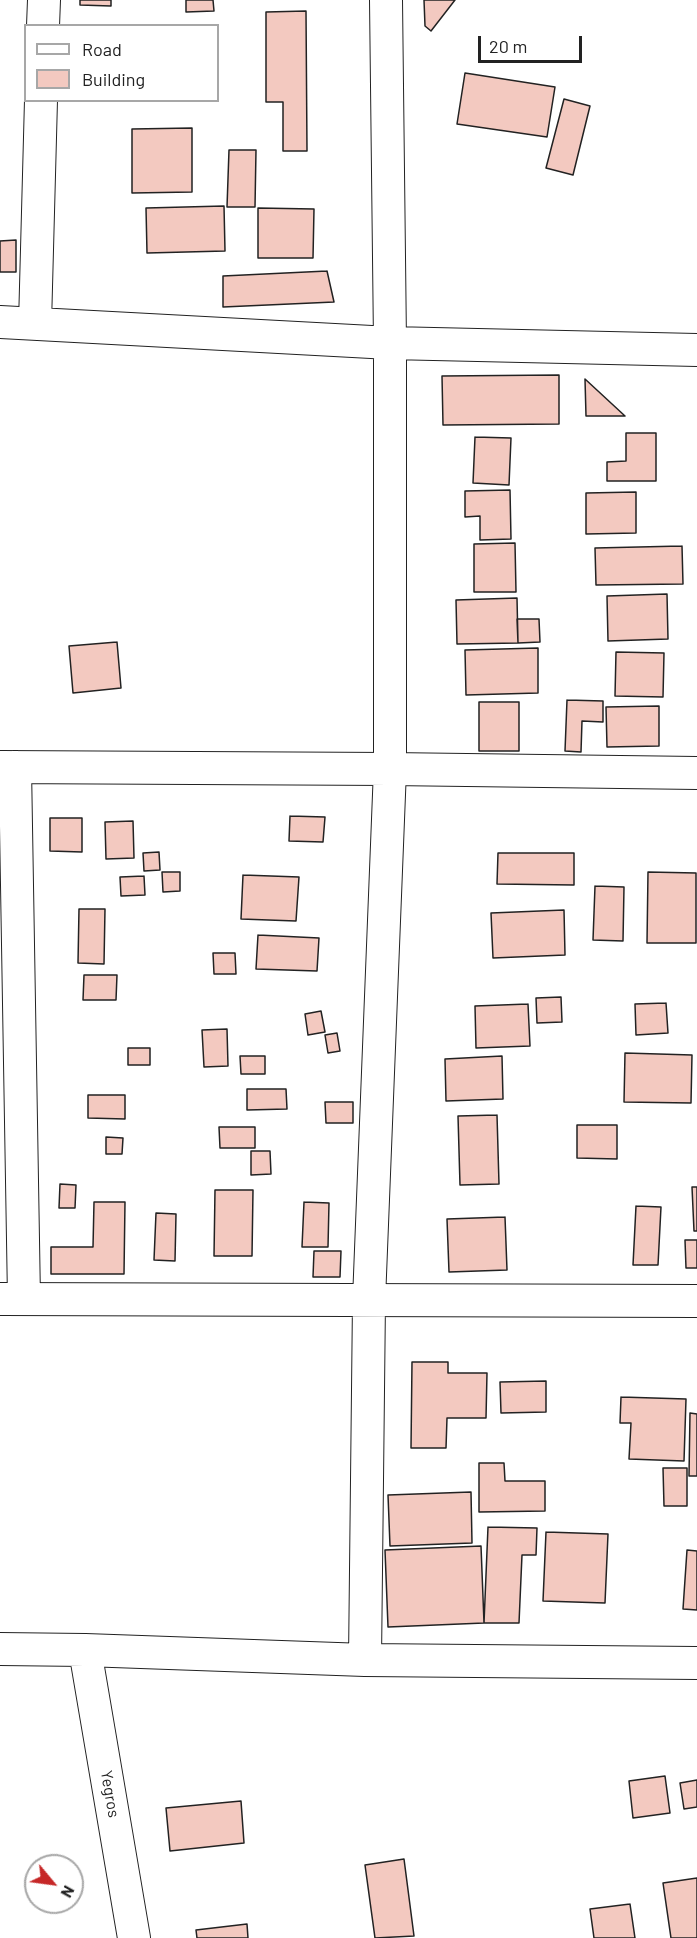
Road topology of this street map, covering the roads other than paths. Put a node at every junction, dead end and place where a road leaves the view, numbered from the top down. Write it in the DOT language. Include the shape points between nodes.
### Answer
graph roads {
  1 [pos="44,0"];
  2 [pos="386,0"];
  3 [pos="43,24"];
  4 [pos="41,102"];
  5 [pos="0,322"];
  6 [pos="35,324"];
  7 [pos="390,343"];
  8 [pos="697,350"];
  9 [pos="8,767"];
  10 [pos="390,769"];
  11 [pos="697,773"];
  12 [pos="12,1299"];
  13 [pos="369,1300"];
  14 [pos="697,1300"];
  15 [pos="0,1649"];
  16 [pos="85,1650"];
  17 [pos="365,1660"];
  18 [pos="697,1663"];
  19 [pos="134,1938"];
  1 -- 3 [label="street"];
  2 -- 7 [label="street"];
  4 -- 6 [label="street"];
  5 -- 6 [label="street"];
  6 -- 7 [label="street"];
  7 -- 8 [label="street"];
  7 -- 10 [label="street"];
  9 -- 10 [label="street"];
  9 -- 12 [label="street"];
  10 -- 11 [label="street"];
  10 -- 13 [label="street"];
  12 -- 13 [label="street"];
  13 -- 14 [label="street"];
  13 -- 17 [label="street"];
  15 -- 16 [label="street"];
  16 -- 17 [label="street"];
  16 -- 19 [label="street, Yegros"];
  17 -- 18 [label="street"];
}
